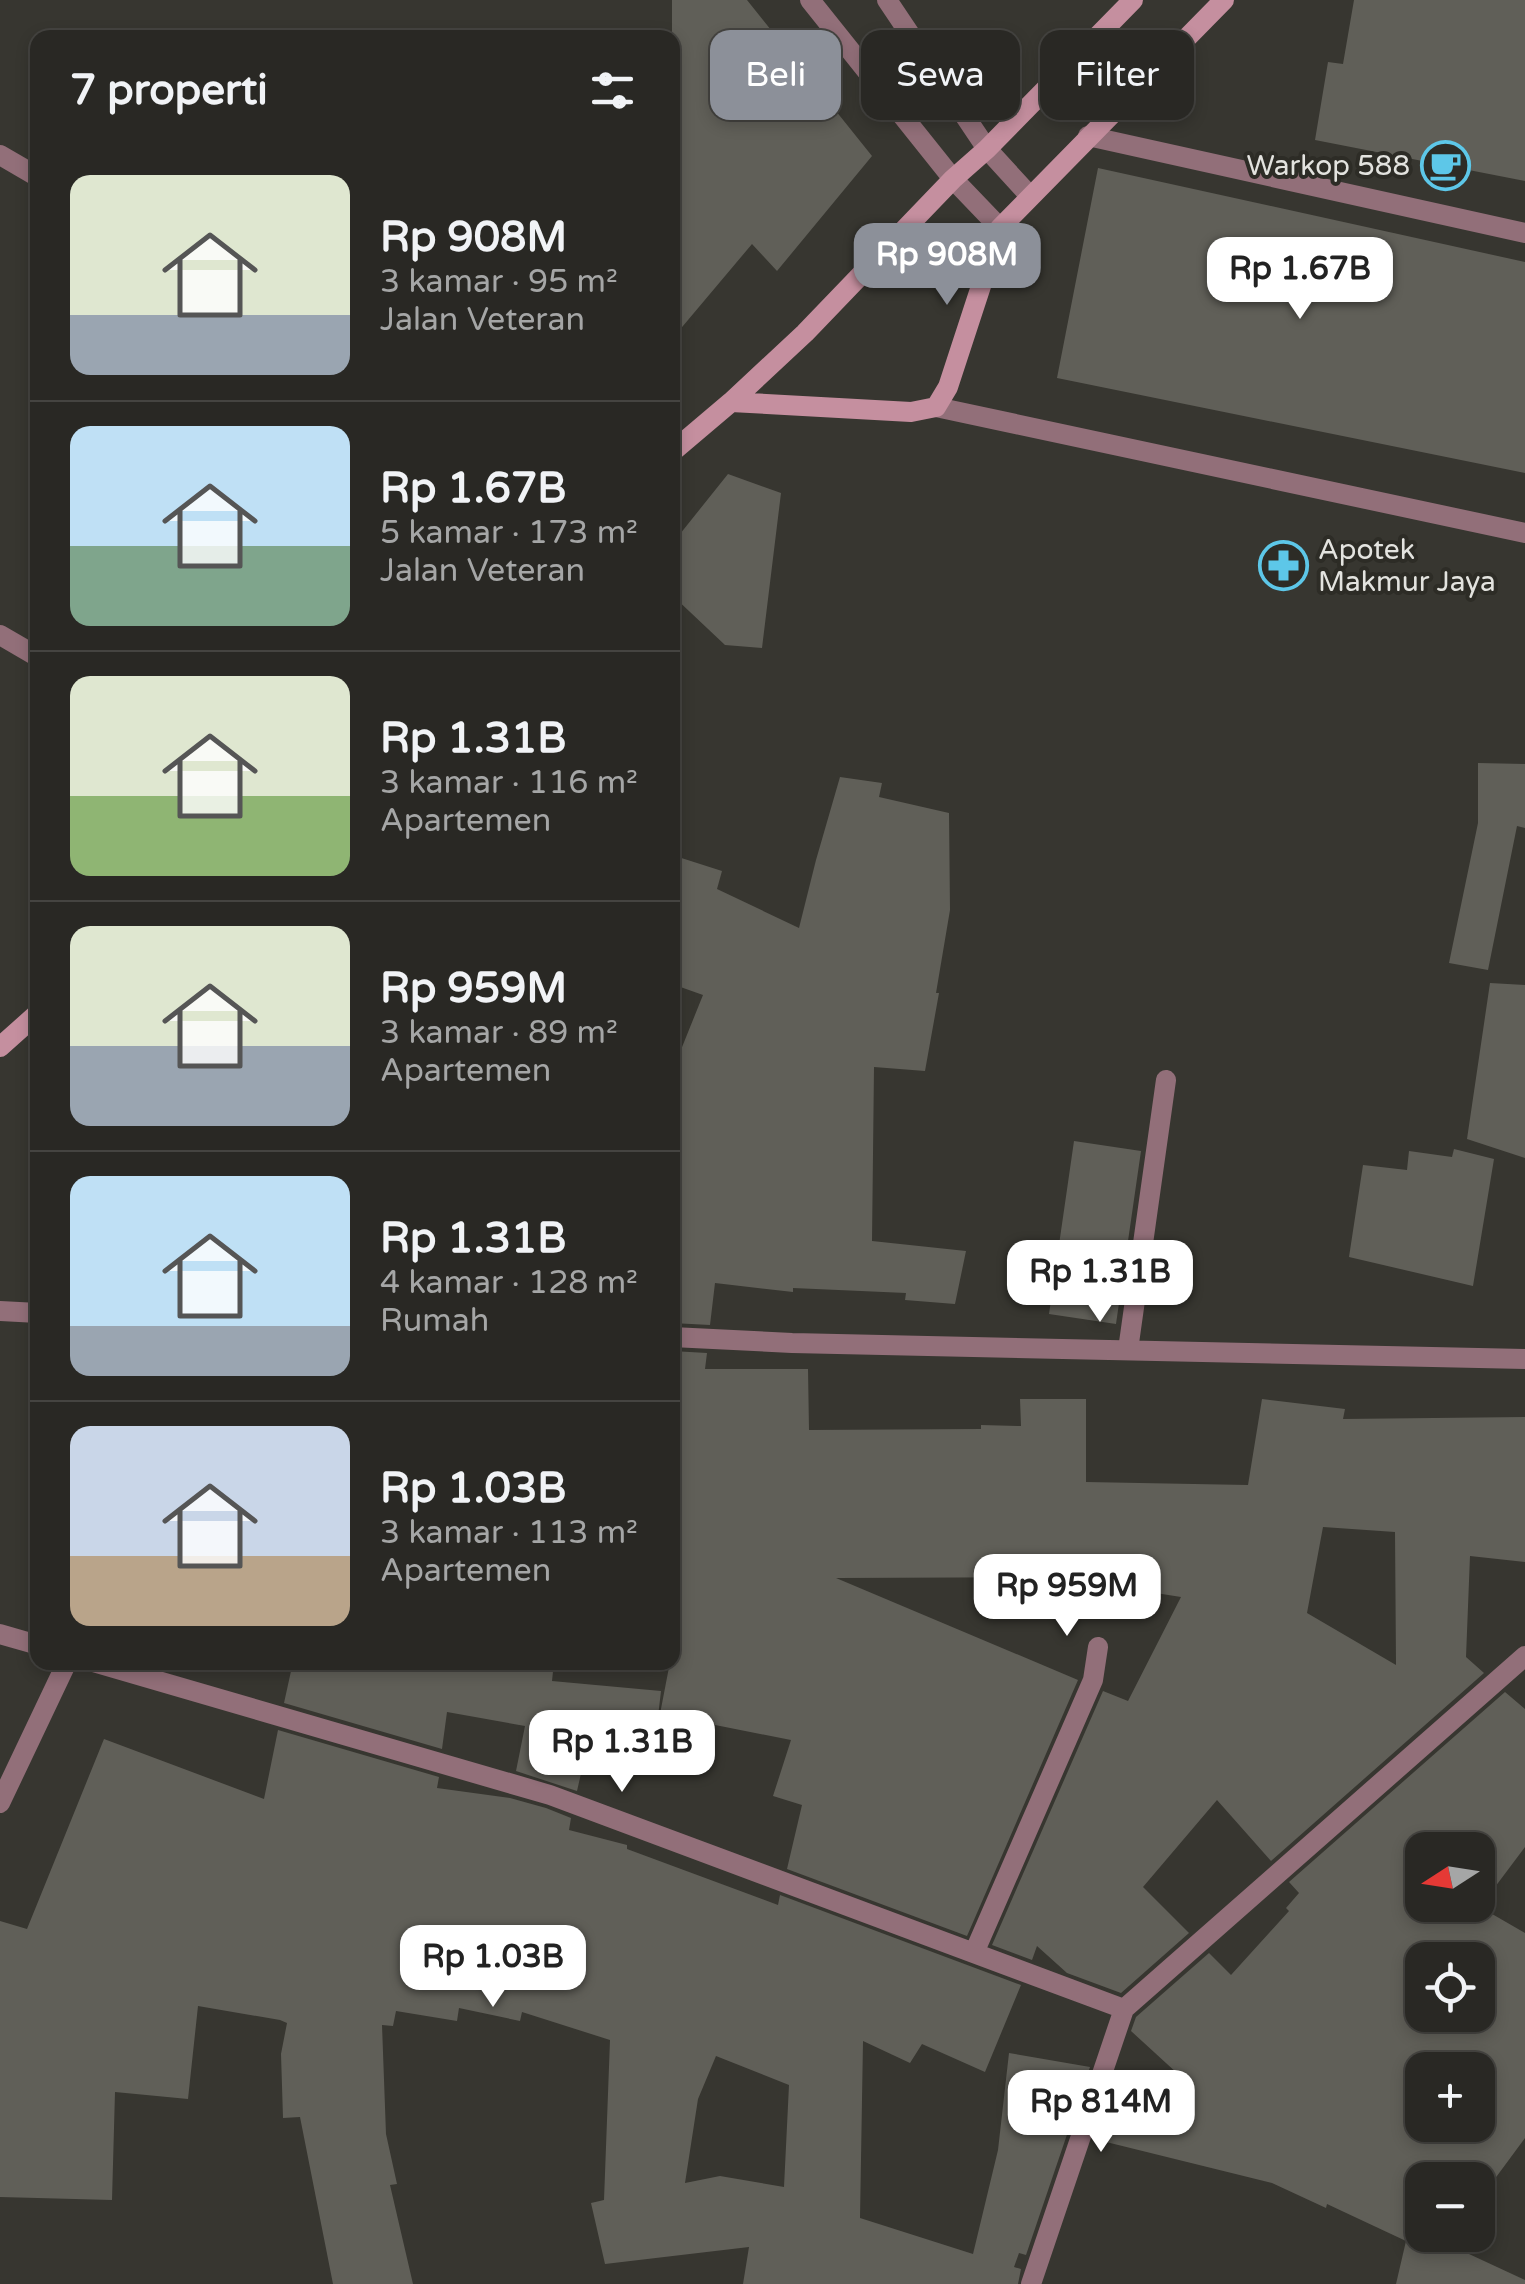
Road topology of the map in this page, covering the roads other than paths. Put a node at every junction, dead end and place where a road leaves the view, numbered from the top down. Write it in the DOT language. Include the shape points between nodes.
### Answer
graph roads {
  1 [pos="810,0"];
  2 [pos="887,0"];
  3 [pos="1134,0"];
  4 [pos="1224,0"];
  5 [pos="1088,136"];
  6 [pos="987,149"];
  7 [pos="0,155"];
  8 [pos="30,172"];
  9 [pos="953,179"];
  10 [pos="1030,196"];
  11 [pos="1000,228"];
  12 [pos="1525,233"];
  13 [pos="731,402"];
  14 [pos="936,407"];
  15 [pos="680,445"];
  16 [pos="1525,533"];
  17 [pos="0,635"];
  18 [pos="30,652"];
  19 [pos="30,1019"];
  20 [pos="0,1046"];
  21 [pos="1166,1080"];
  22 [pos="0,1311"];
  23 [pos="30,1313"];
  24 [pos="680,1338"];
  25 [pos="1128,1350"];
  26 [pos="1525,1359"];
  27 [pos="0,1634"];
  28 [pos="30,1643"];
  29 [pos="1098,1647"];
  30 [pos="1525,1656"];
  31 [pos="63,1670"];
  32 [pos="120,1670"];
  33 [pos="0,1803"];
  34 [pos="974,1953"];
  35 [pos="1124,2009"];
  36 [pos="1031,2284"];
  1 -- 9 [label="street"];
  2 -- 6 [label="street"];
  3 -- 6 [label="main road"];
  4 -- 5 [label="main road"];
  5 -- 10 [label="main road"];
  5 -- 12 [label="street"];
  6 -- 9 [label="main road"];
  6 -- 10 [label="street"];
  7 -- 8 [label="street"];
  9 -- 11 [label="street"];
  9 -- 13 [label="main road"];
  10 -- 11 [label="main road"];
  11 -- 14 [label="main road"];
  13 -- 14 [label="main road" via="911,412"];
  13 -- 15 [label="main road"];
  14 -- 16 [label="street"];
  17 -- 18 [label="street"];
  19 -- 20 [label="main road"];
  21 -- 25 [label="street"];
  22 -- 23 [label="street"];
  24 -- 25 [label="street"];
  25 -- 26 [label="street"];
  27 -- 28 [label="street"];
  29 -- 34 [label="street" via="1093,1680"];
  30 -- 35 [label="street"];
  31 -- 33 [label="street"];
  32 -- 34 [label="street" via="550,1795"];
  34 -- 35 [label="street"];
  35 -- 36 [label="street"];
}
